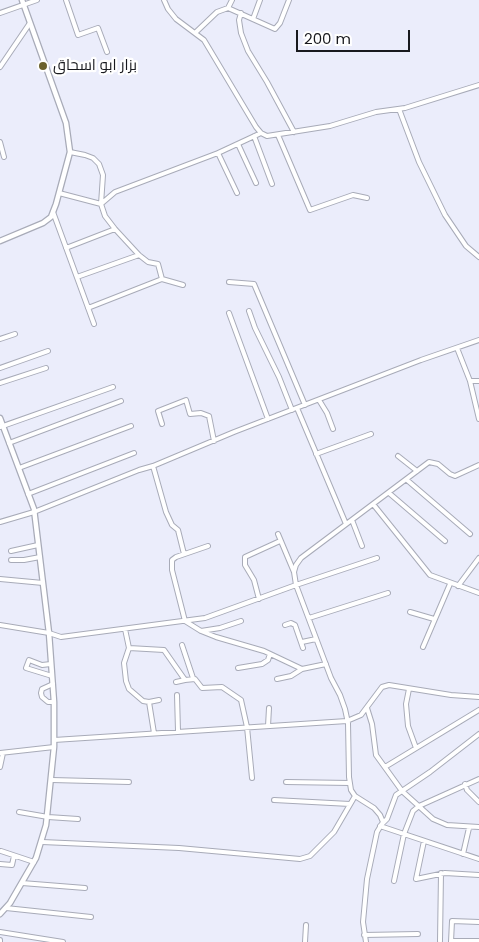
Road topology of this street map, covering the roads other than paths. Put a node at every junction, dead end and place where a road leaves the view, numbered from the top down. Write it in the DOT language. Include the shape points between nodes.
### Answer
graph roads {
  1 [pos="37,0"];
  2 [pos="66,0"];
  3 [pos="164,0"];
  4 [pos="232,0"];
  5 [pos="260,0"];
  6 [pos="289,0"];
  7 [pos="23,2"];
  8 [pos="228,8"];
  9 [pos="0,13"];
  10 [pos="241,13"];
  11 [pos="253,19"];
  12 [pos="30,23"];
  13 [pos="195,33"];
  14 [pos="107,52"];
  15 [pos="0,67"];
  16 [pos="479,85"];
  17 [pos="400,109"];
  18 [pos="294,132"];
  19 [pos="261,133"];
  20 [pos="278,135"];
  21 [pos="254,136"];
  22 [pos="0,142"];
  23 [pos="238,144"];
  24 [pos="70,152"];
  25 [pos="218,153"];
  26 [pos="4,157"];
  27 [pos="256,183"];
  28 [pos="272,184"];
  29 [pos="59,193"];
  30 [pos="237,193"];
  31 [pos="367,198"];
  32 [pos="101,204"];
  33 [pos="53,212"];
  34 [pos="115,229"];
  35 [pos="0,240"];
  36 [pos="66,248"];
  37 [pos="139,255"];
  38 [pos="479,257"];
  39 [pos="77,277"];
  40 [pos="162,279"];
  41 [pos="229,282"];
  42 [pos="183,284"];
  43 [pos="88,308"];
  44 [pos="248,311"];
  45 [pos="229,313"];
  46 [pos="94,324"];
  47 [pos="15,334"];
  48 [pos="0,339"];
  49 [pos="479,340"];
  50 [pos="457,348"];
  51 [pos="48,351"];
  52 [pos="0,368"];
  53 [pos="46,368"];
  54 [pos="470,381"];
  55 [pos="479,381"];
  56 [pos="0,382"];
  57 [pos="113,387"];
  58 [pos="319,400"];
  59 [pos="121,401"];
  60 [pos="305,405"];
  61 [pos="297,408"];
  62 [pos="292,410"];
  63 [pos="479,416"];
  64 [pos="0,418"];
  65 [pos="268,419"];
  66 [pos="162,424"];
  67 [pos="1,426"];
  68 [pos="131,426"];
  69 [pos="333,429"];
  70 [pos="371,434"];
  71 [pos="214,441"];
  72 [pos="9,443"];
  73 [pos="134,452"];
  74 [pos="316,454"];
  75 [pos="398,456"];
  76 [pos="479,465"];
  77 [pos="153,466"];
  78 [pos="19,468"];
  79 [pos="417,471"];
  80 [pos="408,480"];
  81 [pos="389,493"];
  82 [pos="28,494"];
  83 [pos="373,504"];
  84 [pos="34,512"];
  85 [pos="352,520"];
  86 [pos="0,522"];
  87 [pos="346,524"];
  88 [pos="278,534"];
  89 [pos="470,534"];
  90 [pos="280,541"];
  91 [pos="445,541"];
  92 [pos="38,545"];
  93 [pos="208,546"];
  94 [pos="362,546"];
  95 [pos="11,551"];
  96 [pos="184,554"];
  97 [pos="40,557"];
  98 [pos="377,558"];
  99 [pos="479,558"];
  100 [pos="11,560"];
  101 [pos="477,563"];
  102 [pos="294,572"];
  103 [pos="0,579"];
  104 [pos="43,583"];
  105 [pos="450,584"];
  106 [pos="296,585"];
  107 [pos="458,586"];
  108 [pos="388,593"];
  109 [pos="479,593"];
  110 [pos="259,598"];
  111 [pos="410,612"];
  112 [pos="308,618"];
  113 [pos="434,619"];
  114 [pos="185,621"];
  115 [pos="241,621"];
  116 [pos="0,625"];
  117 [pos="285,625"];
  118 [pos="125,629"];
  119 [pos="201,631"];
  120 [pos="49,633"];
  121 [pos="316,639"];
  122 [pos="302,642"];
  123 [pos="182,645"];
  124 [pos="423,647"];
  125 [pos="129,648"];
  126 [pos="303,648"];
  127 [pos="270,654"];
  128 [pos="51,664"];
  129 [pos="326,664"];
  130 [pos="238,668"];
  131 [pos="302,669"];
  132 [pos="52,676"];
  133 [pos="193,678"];
  134 [pos="277,679"];
  135 [pos="185,680"];
  136 [pos="176,682"];
  137 [pos="53,684"];
  138 [pos="409,689"];
  139 [pos="177,695"];
  140 [pos="479,697"];
  141 [pos="159,700"];
  142 [pos="54,702"];
  143 [pos="149,702"];
  144 [pos="269,708"];
  145 [pos="367,708"];
  146 [pos="479,710"];
  147 [pos="347,721"];
  148 [pos="268,726"];
  149 [pos="247,727"];
  150 [pos="178,731"];
  151 [pos="154,733"];
  152 [pos="479,734"];
  153 [pos="54,740"];
  154 [pos="54,747"];
  155 [pos="416,748"];
  156 [pos="1,753"];
  157 [pos="0,767"];
  158 [pos="385,767"];
  159 [pos="252,778"];
  160 [pos="479,779"];
  161 [pos="52,780"];
  162 [pos="130,782"];
  163 [pos="286,782"];
  164 [pos="350,783"];
  165 [pos="465,784"];
  166 [pos="402,791"];
  167 [pos="355,796"];
  168 [pos="274,800"];
  169 [pos="479,802"];
  170 [pos="350,804"];
  171 [pos="419,806"];
  172 [pos="19,812"];
  173 [pos="48,817"];
  174 [pos="78,819"];
  175 [pos="380,826"];
  176 [pos="479,827"];
  177 [pos="469,828"];
  178 [pos="404,834"];
  179 [pos="424,841"];
  180 [pos="42,842"];
  181 [pos="1,850"];
  182 [pos="463,854"];
  183 [pos="14,856"];
  184 [pos="479,859"];
  185 [pos="34,862"];
  186 [pos="0,864"];
  187 [pos="441,873"];
  188 [pos="479,875"];
  189 [pos="394,881"];
  190 [pos="22,883"];
  191 [pos="85,888"];
  192 [pos="6,908"];
  193 [pos="0,914"];
  194 [pos="91,917"];
  195 [pos="479,922"];
  196 [pos="306,925"];
  197 [pos="0,932"];
  198 [pos="418,934"];
  199 [pos="364,935"];
  200 [pos="440,941"];
  201 [pos="451,941"];
  202 [pos="63,942"];
  203 [pos="305,942"];
  204 [pos="366,942"];
  205 [pos="479,942"];
  1 -- 7 [label="street"];
  2 -- 14 [label="street" via="78,35 98,28"];
  3 -- 13 [label="street" via="176,19"];
  4 -- 8 [label="street"];
  5 -- 11 [label="street"];
  6 -- 11 [label="street" via="276,29"];
  7 -- 9 [label="street"];
  7 -- 12 [label="street"];
  8 -- 10 [label="street"];
  8 -- 13 [label="street" via="217,12"];
  10 -- 11 [label="street"];
  10 -- 18 [label="street" via="241,33 248,51"];
  12 -- 15 [label="street"];
  12 -- 24 [label="street" via="66,123"];
  13 -- 19 [label="street" via="204,40"];
  16 -- 17 [label="street"];
  17 -- 18 [label="street"];
  17 -- 38 [label="street" via="445,215 466,246"];
  18 -- 20 [label="street"];
  19 -- 20 [label="street"];
  19 -- 21 [label="street"];
  20 -- 31 [label="street" via="310,210 353,195"];
  21 -- 23 [label="street"];
  21 -- 28 [label="street"];
  22 -- 26 [label="street"];
  23 -- 25 [label="street"];
  23 -- 27 [label="street"];
  24 -- 29 [label="street"];
  24 -- 32 [label="street" via="93,158 102,170"];
  25 -- 30 [label="street"];
  25 -- 32 [label="street" via="115,192"];
  29 -- 32 [label="street"];
  29 -- 33 [label="street"];
  32 -- 34 [label="street"];
  33 -- 35 [label="street" via="43,222"];
  33 -- 36 [label="street"];
  34 -- 36 [label="street"];
  34 -- 37 [label="street"];
  36 -- 39 [label="street"];
  37 -- 39 [label="street"];
  37 -- 40 [label="street" via="158,264"];
  39 -- 43 [label="street"];
  40 -- 42 [label="street"];
  40 -- 43 [label="street"];
  41 -- 60 [label="street" via="254,284"];
  43 -- 46 [label="street"];
  44 -- 62 [label="street"];
  45 -- 65 [label="street"];
  47 -- 48 [label="street"];
  49 -- 50 [label="street"];
  50 -- 54 [label="street"];
  50 -- 58 [label="street"];
  51 -- 52 [label="street"];
  53 -- 56 [label="street"];
  54 -- 55 [label="street"];
  54 -- 63 [label="street"];
  57 -- 67 [label="street"];
  58 -- 60 [label="street"];
  58 -- 69 [label="street"];
  59 -- 72 [label="street"];
  60 -- 61 [label="street"];
  61 -- 62 [label="street"];
  61 -- 74 [label="street"];
  62 -- 65 [label="street"];
  64 -- 67 [label="street"];
  65 -- 71 [label="street"];
  66 -- 71 [label="street" via="158,410 186,400 190,414 209,416"];
  67 -- 72 [label="street"];
  68 -- 78 [label="street"];
  70 -- 74 [label="street"];
  71 -- 77 [label="street"];
  72 -- 78 [label="street"];
  73 -- 82 [label="street"];
  74 -- 87 [label="street"];
  75 -- 79 [label="street"];
  76 -- 79 [label="street" via="455,476 433,462"];
  77 -- 84 [label="street"];
  77 -- 96 [label="street" via="166,512 178,530"];
  78 -- 82 [label="street"];
  79 -- 80 [label="street"];
  80 -- 81 [label="street"];
  80 -- 89 [label="street"];
  81 -- 83 [label="street"];
  81 -- 91 [label="street"];
  82 -- 84 [label="street"];
  83 -- 85 [label="street"];
  83 -- 105 [label="street" via="430,575"];
  84 -- 86 [label="street"];
  84 -- 92 [label="street"];
  85 -- 87 [label="street"];
  85 -- 94 [label="street"];
  87 -- 102 [label="street" via="301,558"];
  88 -- 90 [label="street"];
  90 -- 102 [label="street"];
  90 -- 110 [label="street" via="245,557 245,565"];
  92 -- 95 [label="street"];
  92 -- 97 [label="street"];
  93 -- 96 [label="street"];
  96 -- 114 [label="street" via="172,560 172,565"];
  97 -- 100 [label="street"];
  97 -- 104 [label="street"];
  98 -- 106 [label="street"];
  99 -- 101 [label="street"];
  101 -- 107 [label="street"];
  102 -- 106 [label="street"];
  103 -- 104 [label="street"];
  104 -- 120 [label="street"];
  105 -- 107 [label="street"];
  105 -- 113 [label="street"];
  106 -- 110 [label="street"];
  106 -- 112 [label="street"];
  107 -- 109 [label="street"];
  108 -- 112 [label="street"];
  110 -- 114 [label="street" via="205,618"];
  111 -- 113 [label="street"];
  112 -- 121 [label="street"];
  113 -- 124 [label="street"];
  114 -- 118 [label="street"];
  114 -- 119 [label="street"];
  115 -- 119 [label="street"];
  116 -- 120 [label="street"];
  117 -- 122 [label="street" via="295,625"];
  118 -- 120 [label="street" via="60,637"];
  118 -- 125 [label="street"];
  119 -- 127 [label="street"];
  120 -- 128 [label="street"];
  121 -- 122 [label="street"];
  121 -- 129 [label="street"];
  122 -- 126 [label="street"];
  123 -- 133 [label="street"];
  125 -- 135 [label="street" via="164,650"];
  125 -- 143 [label="street" via="124,663 129,689"];
  127 -- 130 [label="street" via="262,664"];
  127 -- 131 [label="street"];
  128 -- 132 [label="street"];
  128 -- 132 [label="street" via="42,665 29,660 26,668"];
  129 -- 131 [label="street"];
  129 -- 147 [label="street" via="340,694"];
  131 -- 134 [label="street"];
  132 -- 137 [label="street"];
  133 -- 135 [label="street"];
  133 -- 149 [label="street" via="202,688 222,687 241,700"];
  135 -- 136 [label="street"];
  137 -- 142 [label="street"];
  137 -- 142 [label="street" via="42,689 41,693 48,702"];
  138 -- 140 [label="street"];
  138 -- 145 [label="street" via="389,685 382,687"];
  138 -- 155 [label="street" via="406,704 408,726"];
  139 -- 150 [label="street"];
  141 -- 143 [label="street"];
  142 -- 153 [label="street"];
  143 -- 151 [label="street"];
  144 -- 148 [label="street"];
  145 -- 147 [label="street" via="361,715"];
  145 -- 158 [label="street" via="376,755"];
  146 -- 155 [label="street"];
  147 -- 148 [label="street"];
  147 -- 164 [label="street"];
  148 -- 149 [label="street"];
  149 -- 150 [label="street"];
  149 -- 159 [label="street"];
  150 -- 151 [label="street"];
  151 -- 153 [label="street"];
  152 -- 166 [label="street"];
  153 -- 154 [label="street"];
  154 -- 156 [label="street"];
  154 -- 161 [label="street"];
  155 -- 158 [label="street"];
  156 -- 157 [label="street"];
  158 -- 166 [label="street"];
  160 -- 165 [label="street"];
  161 -- 162 [label="street"];
  161 -- 173 [label="street"];
  163 -- 164 [label="street"];
  164 -- 167 [label="street"];
  165 -- 169 [label="street"];
  165 -- 171 [label="street"];
  166 -- 171 [label="street"];
  166 -- 175 [label="street" via="396,795 387,819"];
  167 -- 170 [label="street"];
  167 -- 175 [label="street" via="380,815 383,822"];
  168 -- 170 [label="street"];
  170 -- 180 [label="street" via="334,832 310,856 300,859 179,848"];
  171 -- 177 [label="street" via="433,819"];
  171 -- 178 [label="street" via="413,811"];
  172 -- 173 [label="street"];
  173 -- 174 [label="street"];
  173 -- 180 [label="street"];
  175 -- 178 [label="street"];
  175 -- 199 [label="street" via="367,879"];
  176 -- 177 [label="street"];
  177 -- 182 [label="street"];
  178 -- 179 [label="street"];
  178 -- 189 [label="street"];
  179 -- 182 [label="street"];
  179 -- 187 [label="street" via="416,879"];
  180 -- 185 [label="street"];
  181 -- 183 [label="street"];
  182 -- 184 [label="street"];
  183 -- 185 [label="street"];
  183 -- 186 [label="street" via="12,865"];
  185 -- 190 [label="street"];
  187 -- 188 [label="street"];
  187 -- 200 [label="street"];
  190 -- 191 [label="street"];
  190 -- 192 [label="street"];
  192 -- 193 [label="street"];
  192 -- 194 [label="street"];
  195 -- 201 [label="street" via="452,921"];
  196 -- 203 [label="street"];
  197 -- 202 [label="street"];
  198 -- 199 [label="street"];
  199 -- 204 [label="street"];
  201 -- 205 [label="street"];
}
